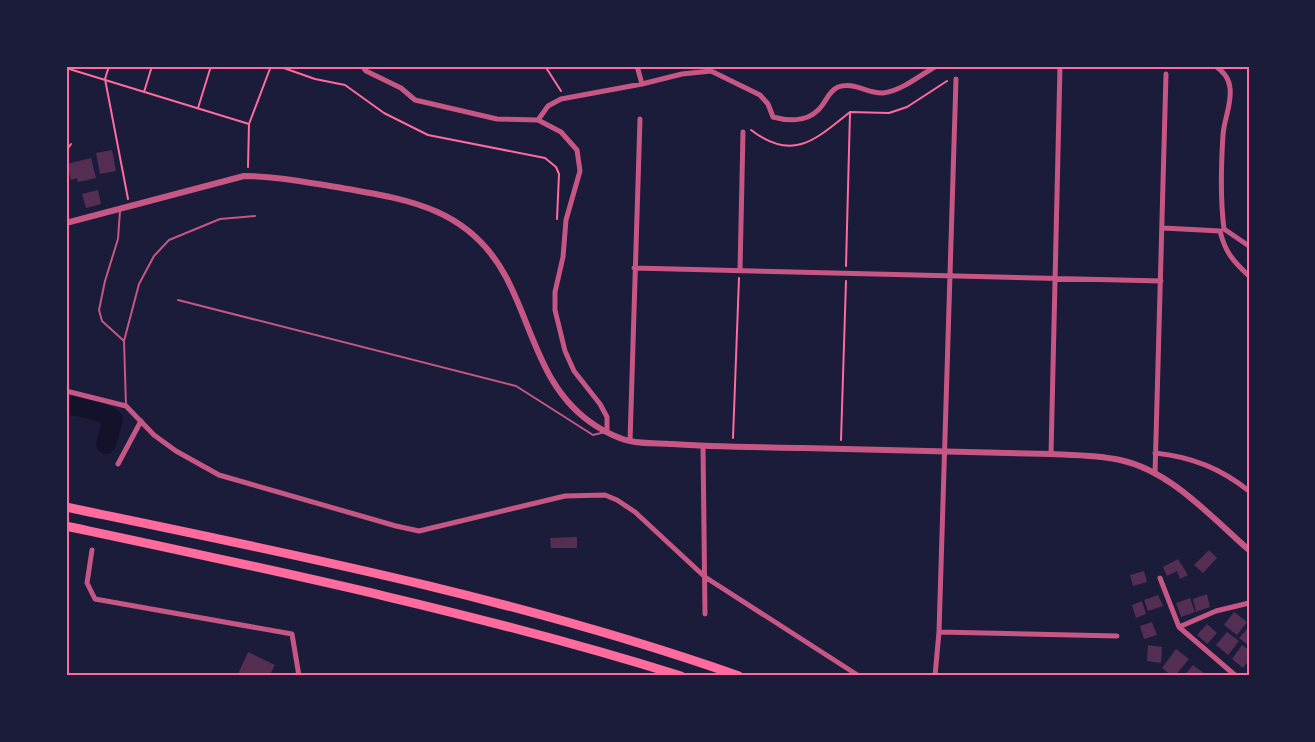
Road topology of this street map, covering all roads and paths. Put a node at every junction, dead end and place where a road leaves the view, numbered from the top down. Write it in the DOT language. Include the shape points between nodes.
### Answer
graph roads {
  1 [pos="109,66"];
  2 [pos="152,66"];
  3 [pos="211,66"];
  4 [pos="271,66"];
  5 [pos="278,66"];
  6 [pos="362,66"];
  7 [pos="544,66"];
  8 [pos="637,66"];
  9 [pos="936,66"];
  10 [pos="1060,66"];
  11 [pos="1215,66"];
  12 [pos="66,68"];
  13 [pos="1166,74"];
  14 [pos="956,79"];
  15 [pos="642,84"];
  16 [pos="144,92"];
  17 [pos="566,98"];
  18 [pos="198,108"];
  19 [pos="640,119"];
  20 [pos="538,120"];
  21 [pos="249,124"];
  22 [pos="743,132"];
  23 [pos="71,144"];
  24 [pos="66,151"];
  25 [pos="248,176"];
  26 [pos="129,205"];
  27 [pos="120,207"];
  28 [pos="255,216"];
  29 [pos="557,221"];
  30 [pos="66,223"];
  31 [pos="1162,228"];
  32 [pos="1249,246"];
  33 [pos="634,268"];
  34 [pos="740,270"];
  35 [pos="1249,276"];
  36 [pos="949,277"];
  37 [pos="1054,279"];
  38 [pos="1161,280"];
  39 [pos="178,300"];
  40 [pos="124,341"];
  41 [pos="66,391"];
  42 [pos="126,406"];
  43 [pos="141,421"];
  44 [pos="607,432"];
  45 [pos="630,441"];
  46 [pos="703,446"];
  47 [pos="733,446"];
  48 [pos="943,451"];
  49 [pos="1155,453"];
  50 [pos="1051,454"];
  51 [pos="118,464"];
  52 [pos="1155,474"];
  53 [pos="1249,492"];
  54 [pos="66,507"];
  55 [pos="66,526"];
  56 [pos="92,550"];
  57 [pos="1249,550"];
  58 [pos="705,577"];
  59 [pos="1160,578"];
  60 [pos="1249,603"];
  61 [pos="705,614"];
  62 [pos="1179,627"];
  63 [pos="939,632"];
  64 [pos="1117,636"];
  65 [pos="299,676"];
  66 [pos="681,676"];
  67 [pos="739,676"];
  68 [pos="859,676"];
  69 [pos="935,676"];
  70 [pos="1236,676"];
  1 -- 26 [label="path" via="105,79"];
  2 -- 16 [label="path"];
  3 -- 18 [label="path"];
  4 -- 21 [label="path"];
  5 -- 29 [label="path" via="345,85 384,113 428,135 545,158 559,174"];
  6 -- 20 [label="street" via="415,100 497,119"];
  7 -- 17 [label="path"];
  8 -- 15 [label="street"];
  9 -- 15 [label="street" via="886,93 851,85 838,87 828,94 818,111 786,121 774,117 760,95 711,71"];
  10 -- 37 [label="street"];
  11 -- 32 [label="street" via="1227,77 1231,89 1223,133 1224,229"];
  12 -- 16 [label="path"];
  13 -- 31 [label="street"];
  14 -- 22 [label="path" via="890,113 850,112 826,132 798,146 773,144 748,128"];
  14 -- 36 [label="street"];
  15 -- 17 [label="street"];
  16 -- 18 [label="path"];
  17 -- 20 [label="street" via="548,106"];
  18 -- 21 [label="path"];
  19 -- 33 [label="street"];
  20 -- 44 [label="street" via="561,132 577,150 580,171 566,220 555,310 565,351 574,371 607,417"];
  21 -- 25 [label="path"];
  22 -- 34 [label="street"];
  23 -- 24 [label="path"];
  25 -- 26 [label="street"];
  25 -- 44 [label="street" via="399,198 422,204 454,221 485,247 497,263 546,374 578,412"];
  26 -- 27 [label="street"];
  27 -- 30 [label="street"];
  27 -- 40 [label="lane" via="118,239 99,310 102,321"];
  28 -- 40 [label="lane" via="220,219 169,240 154,256 139,284"];
  31 -- 35 [label="street" via="1220,231 1225,249"];
  31 -- 38 [label="street"];
  33 -- 34 [label="street"];
  33 -- 45 [label="street"];
  34 -- 36 [label="street"];
  34 -- 47 [label="path"];
  36 -- 37 [label="street"];
  36 -- 48 [label="street"];
  37 -- 38 [label="street"];
  37 -- 50 [label="street"];
  38 -- 49 [label="street"];
  39 -- 44 [label="lane" via="516,386 593,435"];
  40 -- 42 [label="lane"];
  41 -- 42 [label="street"];
  42 -- 43 [label="street"];
  43 -- 51 [label="street"];
  43 -- 58 [label="street" via="176,451 219,475 419,531 565,496 605,495 635,512"];
  44 -- 45 [label="street"];
  45 -- 46 [label="street"];
  46 -- 47 [label="street"];
  46 -- 58 [label="street"];
  47 -- 48 [label="street"];
  48 -- 50 [label="street"];
  48 -- 63 [label="street"];
  49 -- 52 [label="street"];
  49 -- 53 [label="street" via="1198,462 1230,476"];
  50 -- 52 [label="street" via="1123,460"];
  52 -- 57 [label="street" via="1174,485"];
  54 -- 67 [label="highway" via="362,570 496,603 600,631"];
  55 -- 66 [label="highway" via="491,621"];
  56 -- 65 [label="street" via="87,583 96,599 292,634"];
  58 -- 61 [label="street"];
  58 -- 68 [label="street"];
  59 -- 62 [label="street"];
  60 -- 62 [label="street" via="1216,611"];
  62 -- 70 [label="street"];
  63 -- 64 [label="street"];
  63 -- 69 [label="street"];
}
